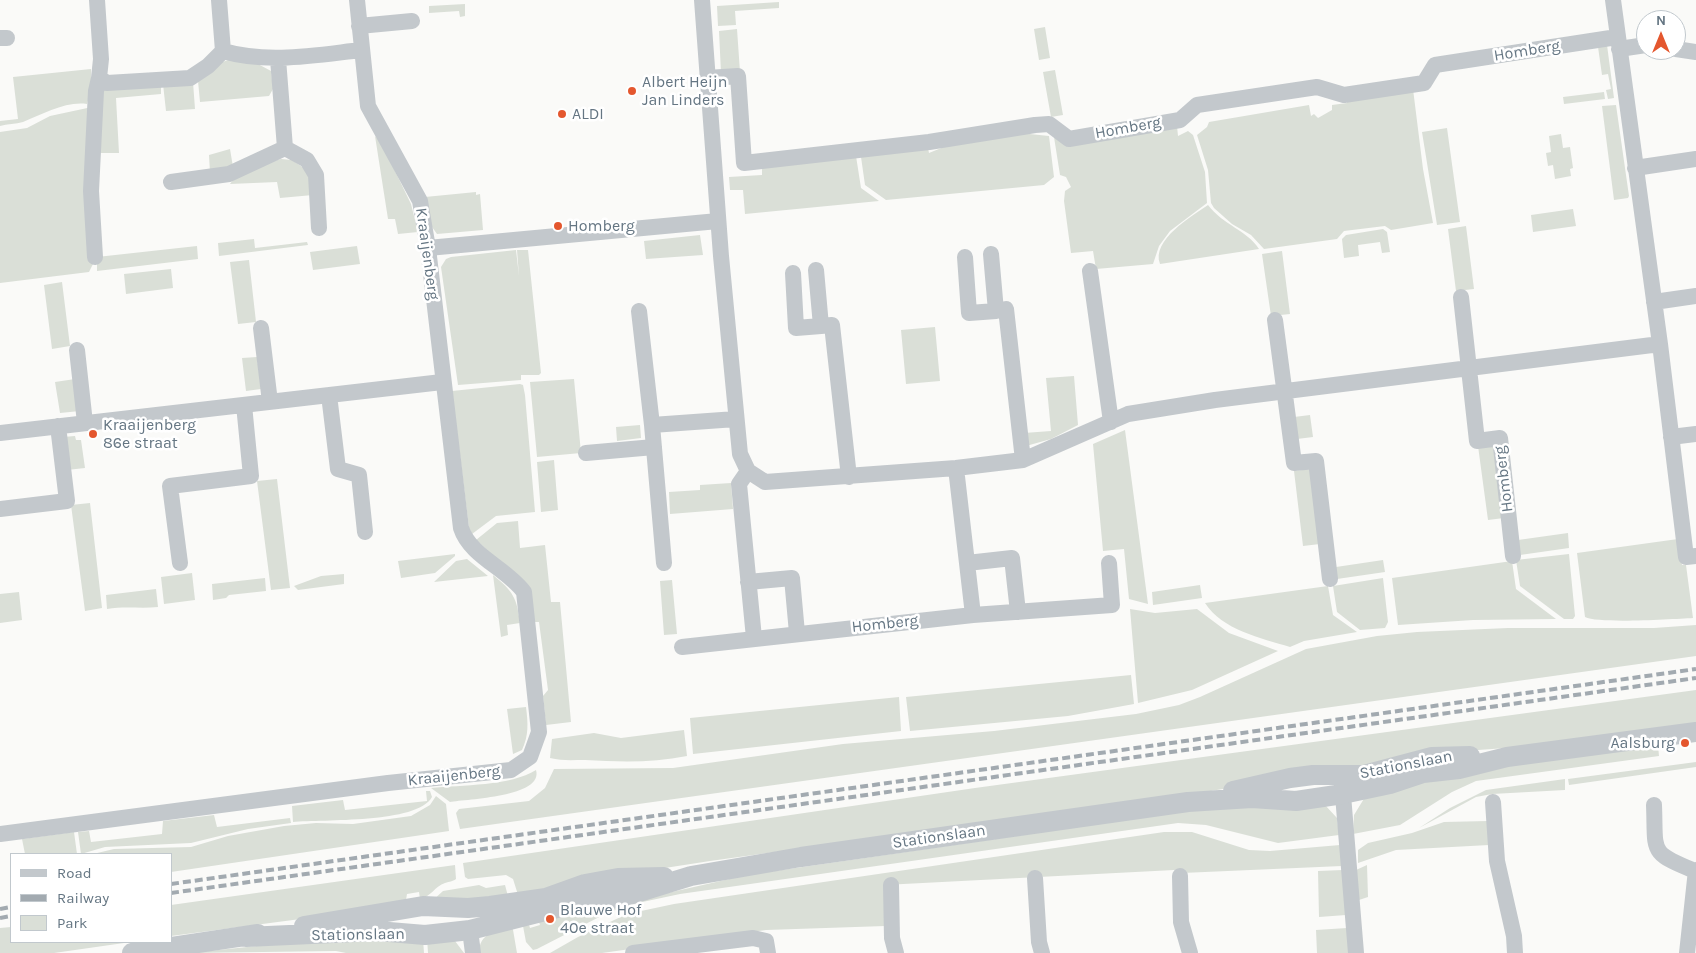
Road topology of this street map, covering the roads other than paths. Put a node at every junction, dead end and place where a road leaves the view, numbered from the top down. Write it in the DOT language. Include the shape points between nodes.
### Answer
graph roads {
  1 [pos="97,0"];
  2 [pos="219,0"];
  3 [pos="357,0"];
  4 [pos="702,0"];
  5 [pos="1613,0"];
  6 [pos="412,21"];
  7 [pos="359,26"];
  8 [pos="1618,43"];
  9 [pos="1636,44"];
  10 [pos="362,50"];
  11 [pos="223,51"];
  12 [pos="278,59"];
  13 [pos="99,78"];
  14 [pos="707,78"];
  15 [pos="284,148"];
  16 [pos="1696,159"];
  17 [pos="1635,168"];
  18 [pos="171,182"];
  19 [pos="718,221"];
  20 [pos="319,228"];
  21 [pos="428,248"];
  22 [pos="991,254"];
  23 [pos="95,257"];
  24 [pos="965,257"];
  25 [pos="816,270"];
  26 [pos="1090,271"];
  27 [pos="793,273"];
  28 [pos="1696,296"];
  29 [pos="1461,297"];
  30 [pos="1654,302"];
  31 [pos="640,311"];
  32 [pos="996,311"];
  33 [pos="1274,320"];
  34 [pos="821,326"];
  35 [pos="260,328"];
  36 [pos="1660,344"];
  37 [pos="77,350"];
  38 [pos="1469,368"];
  39 [pos="442,382"];
  40 [pos="1284,393"];
  41 [pos="329,395"];
  42 [pos="270,402"];
  43 [pos="244,405"];
  44 [pos="736,419"];
  45 [pos="1111,422"];
  46 [pos="85,423"];
  47 [pos="652,425"];
  48 [pos="58,426"];
  49 [pos="0,433"];
  50 [pos="1696,434"];
  51 [pos="1671,437"];
  52 [pos="654,446"];
  53 [pos="586,453"];
  54 [pos="1023,460"];
  55 [pos="956,468"];
  56 [pos="748,472"];
  57 [pos="849,477"];
  58 [pos="0,509"];
  59 [pos="365,532"];
  60 [pos="1513,556"];
  61 [pos="1696,556"];
  62 [pos="664,562"];
  63 [pos="1108,562"];
  64 [pos="180,563"];
  65 [pos="967,563"];
  66 [pos="1330,579"];
  67 [pos="748,582"];
  68 [pos="1018,612"];
  69 [pos="973,615"];
  70 [pos="797,633"];
  71 [pos="754,638"];
  72 [pos="682,647"];
  73 [pos="1696,732"];
  74 [pos="1342,785"];
  75 [pos="1493,802"];
  76 [pos="1654,805"];
  77 [pos="0,834"];
  78 [pos="1695,870"];
  79 [pos="691,876"];
  80 [pos="1180,876"];
  81 [pos="1035,878"];
  82 [pos="891,885"];
  83 [pos="468,908"];
  84 [pos="470,930"];
  85 [pos="246,936"];
  86 [pos="132,953"];
  87 [pos="473,953"];
  88 [pos="633,953"];
  89 [pos="768,953"];
  90 [pos="896,953"];
  91 [pos="1042,953"];
  92 [pos="1190,953"];
  93 [pos="1356,953"];
  94 [pos="1515,953"];
  95 [pos="1687,953"];
  1 -- 13 [label="street"];
  2 -- 11 [label="street"];
  3 -- 7 [label="street, Kraaijenberg"];
  4 -- 14 [label="street"];
  5 -- 8 [label="street"];
  6 -- 7 [label="street"];
  7 -- 10 [label="street, Kraaijenberg"];
  8 -- 9 [label="street, Homberg"];
  8 -- 14 [label="street, Homberg" via="1435,65 1424,83 1344,95 1317,87 1197,105 1180,120 1069,138 1049,124 1035,125 930,142 744,164 738,76"];
  8 -- 17 [label="street"];
  10 -- 12 [label="street"];
  10 -- 21 [label="street, Kraaijenberg" via="368,106 420,201"];
  11 -- 12 [label="street"];
  11 -- 13 [label="street" via="190,78 117,84"];
  12 -- 15 [label="street"];
  13 -- 23 [label="street" via="91,191"];
  14 -- 19 [label="street"];
  15 -- 18 [label="street" via="229,174"];
  15 -- 20 [label="street" via="307,160 316,175"];
  16 -- 17 [label="street"];
  17 -- 30 [label="street"];
  19 -- 21 [label="street"];
  19 -- 44 [label="street"];
  21 -- 39 [label="street, Kraaijenberg"];
  22 -- 32 [label="street"];
  24 -- 32 [label="street" via="969,313"];
  25 -- 34 [label="street"];
  26 -- 45 [label="street"];
  27 -- 34 [label="street" via="796,328"];
  28 -- 30 [label="street"];
  29 -- 38 [label="street, Homberg"];
  30 -- 36 [label="street"];
  31 -- 47 [label="street"];
  32 -- 54 [label="street" via="1006,309"];
  33 -- 40 [label="street"];
  34 -- 57 [label="street" via="832,325"];
  35 -- 42 [label="street"];
  36 -- 38 [label="street"];
  36 -- 51 [label="street"];
  37 -- 46 [label="street"];
  38 -- 40 [label="street"];
  38 -- 60 [label="street, Homberg" via="1477,441 1500,438"];
  39 -- 41 [label="street"];
  39 -- 77 [label="street, Kraaijenberg" via="465,542 514,579 524,592 539,732 530,757 511,770"];
  40 -- 45 [label="street" via="1128,414"];
  40 -- 66 [label="street" via="1294,463 1316,460"];
  41 -- 42 [label="street"];
  41 -- 59 [label="street" via="338,469 359,474"];
  42 -- 43 [label="street"];
  43 -- 46 [label="street"];
  43 -- 64 [label="street" via="252,476 170,486"];
  44 -- 47 [label="street"];
  44 -- 56 [label="street" via="740,454"];
  45 -- 54 [label="street"];
  46 -- 48 [label="street"];
  47 -- 52 [label="street"];
  48 -- 49 [label="street"];
  48 -- 58 [label="street" via="67,500"];
  50 -- 51 [label="street"];
  51 -- 61 [label="street" via="1686,557"];
  52 -- 53 [label="street"];
  52 -- 62 [label="street"];
  54 -- 55 [label="street"];
  55 -- 57 [label="street"];
  55 -- 65 [label="street"];
  56 -- 57 [label="street" via="765,482"];
  56 -- 67 [label="street" via="739,484"];
  63 -- 68 [label="street, Homberg" via="1112,605"];
  65 -- 68 [label="street" via="1012,558"];
  65 -- 69 [label="street"];
  67 -- 70 [label="street" via="792,578"];
  67 -- 71 [label="street"];
  68 -- 69 [label="street, Homberg"];
  69 -- 70 [label="street, Homberg"];
  70 -- 71 [label="street, Homberg"];
  71 -- 72 [label="street, Homberg"];
  73 -- 74 [label="street, Stationslaan" via="1507,757 1432,757"];
  74 -- 79 [label="street, Stationslaan" via="1313,775 1290,778 1188,802 801,857"];
  74 -- 93 [label="street"];
  75 -- 94 [label="street" via="1497,861"];
  76 -- 78 [label="street" via="1656,847 1662,857"];
  78 -- 95 [label="street"];
  79 -- 83 [label="street, Stationslaan" via="618,878 585,884 546,898"];
  79 -- 84 [label="street, Stationslaan" via="623,897 565,906"];
  80 -- 92 [label="street" via="1181,922"];
  81 -- 91 [label="street" via="1038,942"];
  82 -- 90 [label="street" via="892,938"];
  83 -- 84 [label="street"];
  83 -- 85 [label="street, Stationslaan" via="423,906"];
  84 -- 85 [label="street, Stationslaan" via="425,935 377,932"];
  84 -- 87 [label="street"];
  85 -- 86 [label="street, Stationslaan"];
  88 -- 89 [label="street" via="753,938 766,941"];
}
